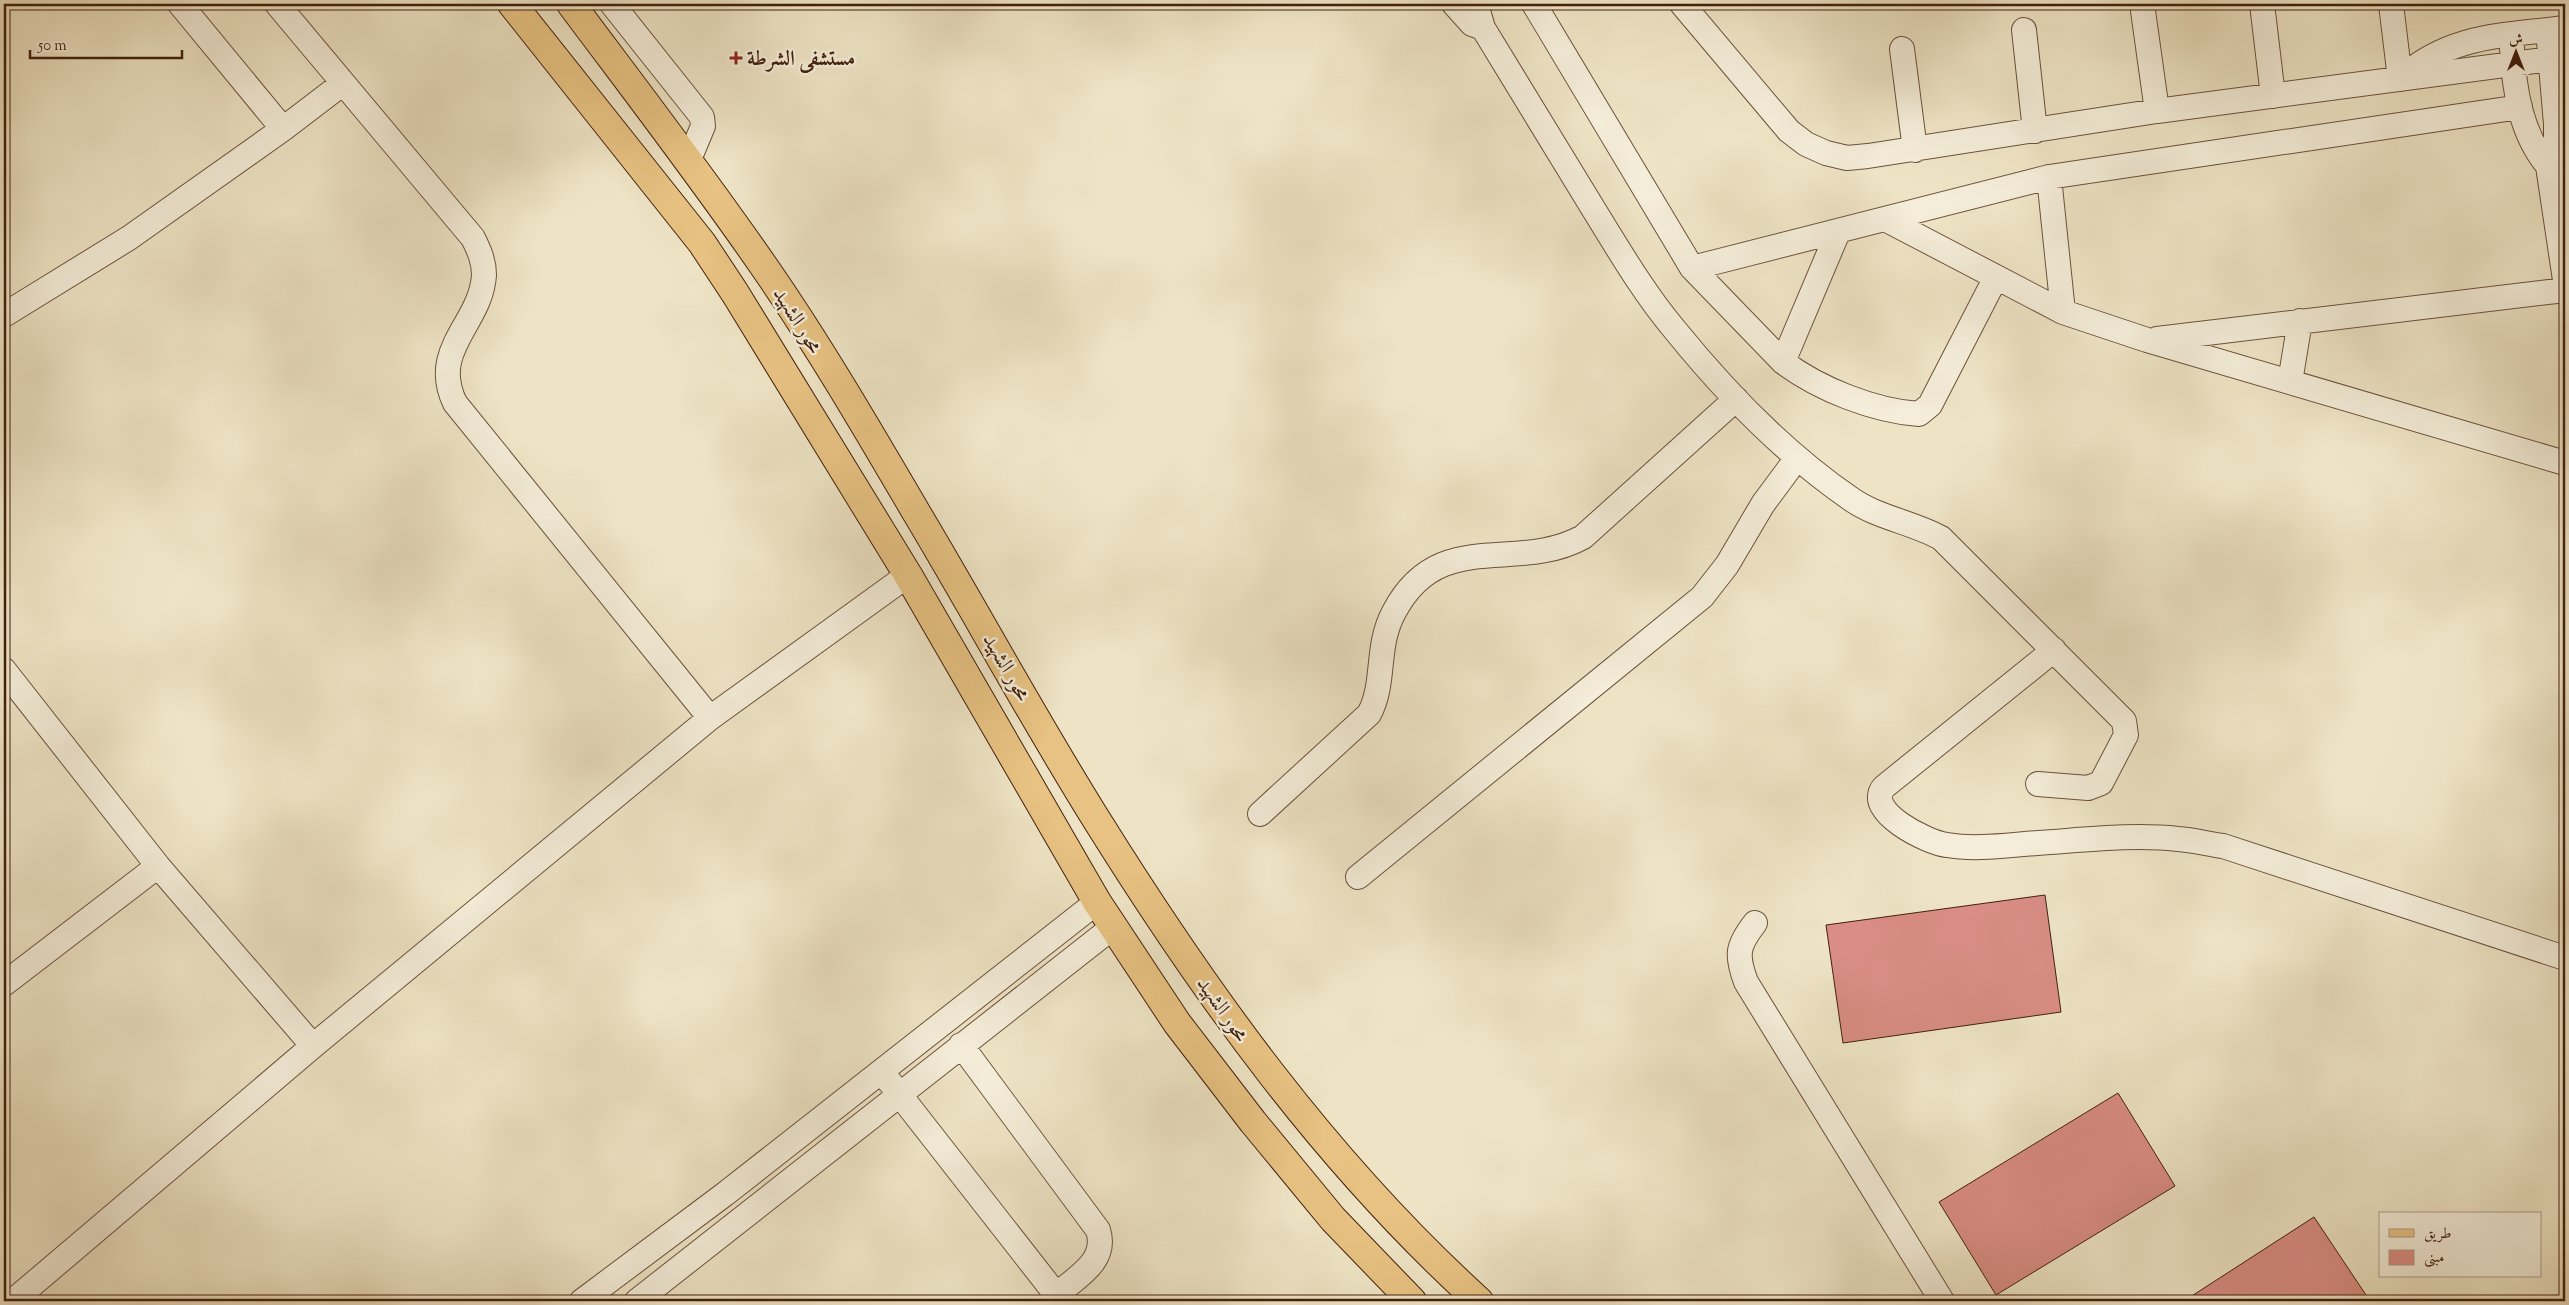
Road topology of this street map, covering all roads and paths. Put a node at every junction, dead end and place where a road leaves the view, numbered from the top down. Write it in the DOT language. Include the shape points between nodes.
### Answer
graph roads {
  1 [pos="180,4"];
  2 [pos="277,4"];
  3 [pos="512,4"];
  4 [pos="571,4"];
  5 [pos="612,4"];
  6 [pos="1454,4"];
  7 [pos="1476,4"];
  8 [pos="1534,4"];
  9 [pos="1682,4"];
  10 [pos="2262,4"];
  11 [pos="2391,4"];
  12 [pos="2143,11"];
  13 [pos="1483,28"];
  14 [pos="2557,29"];
  15 [pos="2024,30"];
  16 [pos="2511,36"];
  17 [pos="1902,49"];
  18 [pos="2558,58"];
  19 [pos="2513,64"];
  20 [pos="2400,79"];
  21 [pos="342,84"];
  22 [pos="2273,96"];
  23 [pos="2520,107"];
  24 [pos="2157,111"];
  25 [pos="2561,123"];
  26 [pos="283,129"];
  27 [pos="2035,131"];
  28 [pos="1916,150"];
  29 [pos="688,162"];
  30 [pos="2548,166"];
  31 [pos="2049,177"];
  32 [pos="1885,219"];
  33 [pos="1838,232"];
  34 [pos="1692,268"];
  35 [pos="1996,276"];
  36 [pos="2565,280"];
  37 [pos="2565,290"];
  38 [pos="2063,312"];
  39 [pos="4,315"];
  40 [pos="2300,321"];
  41 [pos="2147,340"];
  42 [pos="1783,362"];
  43 [pos="2290,382"];
  44 [pos="1736,399"];
  45 [pos="1797,458"];
  46 [pos="2565,463"];
  47 [pos="908,575"];
  48 [pos="2054,650"];
  49 [pos="4,670"];
  50 [pos="710,718"];
  51 [pos="2038,784"];
  52 [pos="1260,814"];
  53 [pos="158,866"];
  54 [pos="1358,877"];
  55 [pos="1097,902"];
  56 [pos="1755,923"];
  57 [pos="1113,927"];
  58 [pos="2565,958"];
  59 [pos="4,984"];
  60 [pos="961,1045"];
  61 [pos="313,1046"];
  62 [pos="881,1072"];
  63 [pos="899,1093"];
  64 [pos="725,1194"];
  65 [pos="742,1220"];
  66 [pos="1059,1298"];
  67 [pos="13,1301"];
  68 [pos="582,1301"];
  69 [pos="637,1301"];
  70 [pos="1412,1301"];
  71 [pos="1479,1301"];
  72 [pos="1942,1301"];
  1 -- 26 [label="street"];
  2 -- 21 [label="street"];
  3 -- 47 [label="main road, محور الشهيد" via="702,243"];
  4 -- 29 [label="main road, محور الشهيد"];
  5 -- 29 [label="street" via="702,117 703,126"];
  6 -- 13 [label="street" via="1472,24"];
  7 -- 13 [label="street"];
  8 -- 34 [label="street"];
  9 -- 28 [label="street" via="1789,131 1806,144 1847,158"];
  10 -- 22 [label="street"];
  11 -- 20 [label="street"];
  12 -- 24 [label="street"];
  13 -- 44 [label="street" via="1650,297 1674,330"];
  14 -- 16 [label="street"];
  14 -- 18 [label="street"];
  15 -- 27 [label="street"];
  16 -- 19 [label="street"];
  16 -- 20 [label="street" via="2459,43 2437,52"];
  17 -- 28 [label="street"];
  18 -- 19 [label="street"];
  18 -- 25 [label="street"];
  19 -- 20 [label="street"];
  19 -- 23 [label="street"];
  20 -- 22 [label="street"];
  21 -- 26 [label="street"];
  21 -- 50 [label="street" via="473,238 482,258 484,276 479,294 446,374 448,389 455,403"];
  22 -- 24 [label="street"];
  23 -- 30 [label="street" via="2528,135"];
  23 -- 31 [label="street"];
  24 -- 27 [label="street"];
  25 -- 30 [label="street"];
  26 -- 39 [label="street" via="129,238"];
  27 -- 28 [label="street"];
  29 -- 71 [label="main road, محور الشهيد" via="803,326 916,510 1096,820 1187,959 1256,1056 1326,1140 1397,1220"];
  30 -- 36 [label="street"];
  31 -- 32 [label="street"];
  31 -- 38 [label="street"];
  32 -- 33 [label="street"];
  32 -- 35 [label="street"];
  33 -- 34 [label="street"];
  33 -- 42 [label="street"];
  34 -- 42 [label="street"];
  35 -- 38 [label="street"];
  35 -- 42 [label="street" via="1930,405 1919,414 1901,413 1829,389"];
  37 -- 40 [label="street"];
  38 -- 41 [label="street"];
  40 -- 41 [label="street"];
  40 -- 43 [label="street"];
  41 -- 43 [label="street"];
  43 -- 46 [label="street"];
  44 -- 45 [label="street"];
  44 -- 52 [label="street" via="1584,537 1545,551 1462,558 1446,562 1420,578 1402,598 1386,630 1381,648 1377,696 1369,714"];
  45 -- 48 [label="street" via="1853,500 1879,514 1925,529 1941,538"];
  45 -- 54 [label="street" via="1763,504 1724,571 1702,597"];
  47 -- 50 [label="street"];
  47 -- 55 [label="main road, محور الشهيد"];
  48 -- 51 [label="street" via="2120,716 2127,728 2105,780 2088,788"];
  48 -- 58 [label="street" via="1884,787 1880,802 1887,812 1922,838 1947,845 2134,837 2223,846"];
  49 -- 53 [label="street"];
  50 -- 61 [label="street"];
  53 -- 59 [label="street"];
  53 -- 61 [label="street"];
  55 -- 57 [label="main road, محور الشهيد"];
  55 -- 62 [label="street"];
  56 -- 72 [label="street" via="1741,941 1739,963 1746,982"];
  57 -- 60 [label="street"];
  57 -- 70 [label="main road, محور الشهيد" via="1178,1023 1253,1122 1334,1219"];
  60 -- 63 [label="street"];
  60 -- 66 [label="street" via="1098,1230 1100,1253"];
  61 -- 67 [label="street"];
  62 -- 63 [label="street"];
  62 -- 64 [label="street"];
  63 -- 65 [label="street"];
  63 -- 66 [label="street"];
  64 -- 65 [label="street"];
  64 -- 68 [label="street"];
  65 -- 69 [label="street"];
}
